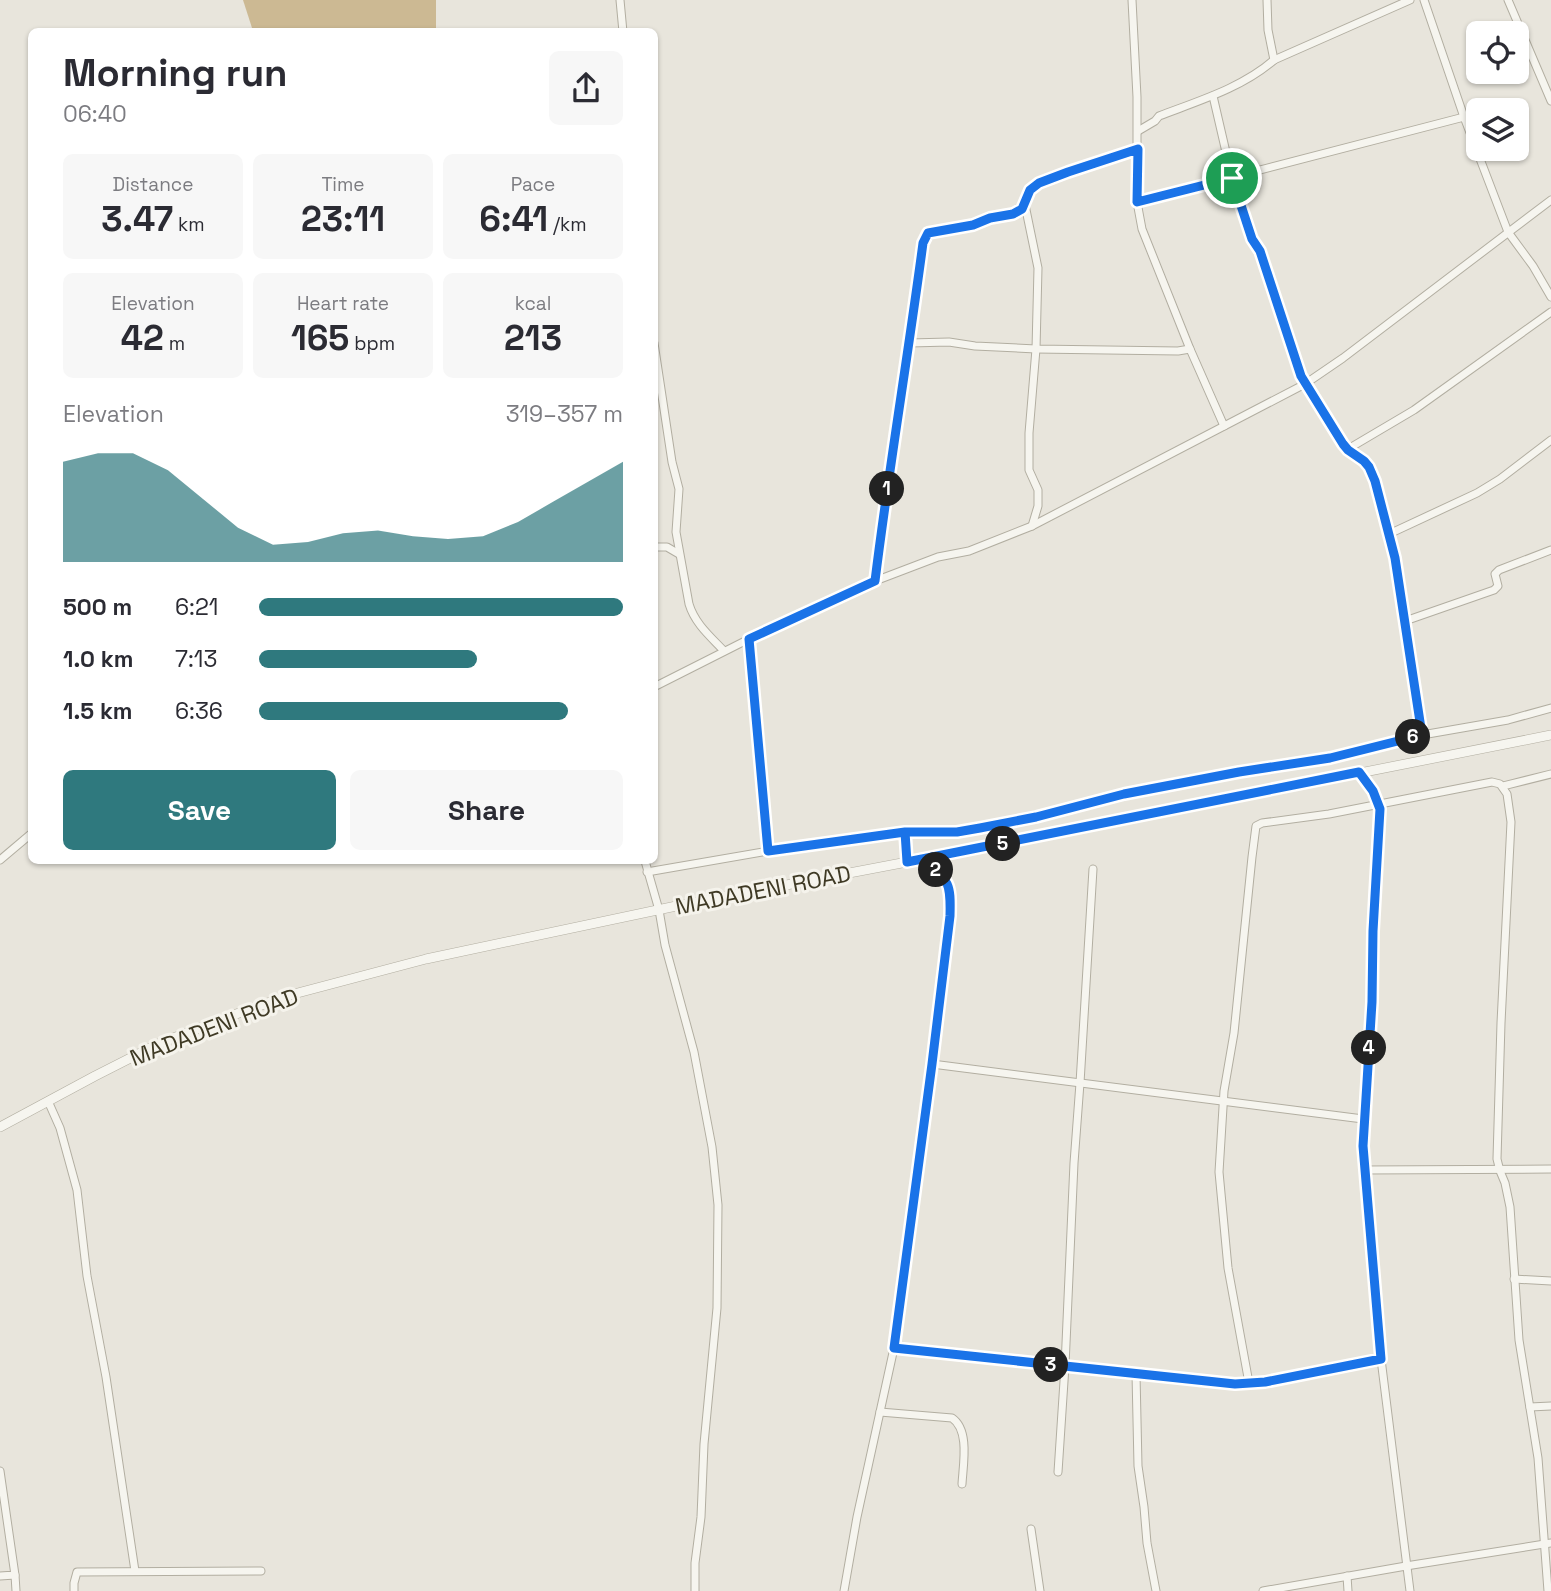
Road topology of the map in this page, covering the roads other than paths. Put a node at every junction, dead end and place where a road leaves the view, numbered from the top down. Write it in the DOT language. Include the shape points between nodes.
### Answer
graph roads {
  1 [pos="620,0"];
  2 [pos="1132,0"];
  3 [pos="1267,0"];
  4 [pos="1410,0"];
  5 [pos="1424,0"];
  6 [pos="1507,0"];
  7 [pos="623,28"];
  8 [pos="1274,60"];
  9 [pos="1213,96"];
  10 [pos="1551,101"];
  11 [pos="1464,117"];
  12 [pos="1138,131"];
  13 [pos="1138,149"];
  14 [pos="1232,178"];
  15 [pos="1551,200"];
  16 [pos="1137,202"];
  17 [pos="1025,205"];
  18 [pos="1508,232"];
  19 [pos="1551,297"];
  20 [pos="1551,312"];
  21 [pos="910,343"];
  22 [pos="1036,349"];
  23 [pos="1190,349"];
  24 [pos="658,369"];
  25 [pos="1305,384"];
  26 [pos="1224,426"];
  27 [pos="1551,440"];
  28 [pos="1348,450"];
  29 [pos="1032,526"];
  30 [pos="1389,534"];
  31 [pos="658,547"];
  32 [pos="1551,550"];
  33 [pos="679,554"];
  34 [pos="875,581"];
  35 [pos="1405,621"];
  36 [pos="749,639"];
  37 [pos="724,651"];
  38 [pos="658,685"];
  39 [pos="1551,708"];
  40 [pos="1422,735"];
  41 [pos="1551,735"];
  42 [pos="1359,772"];
  43 [pos="1551,774"];
  44 [pos="1503,786"];
  45 [pos="1379,804"];
  46 [pos="905,832"];
  47 [pos="28,836"];
  48 [pos="768,851"];
  49 [pos="922,859"];
  50 [pos="0,860"];
  51 [pos="907,862"];
  52 [pos="646,864"];
  53 [pos="1093,869"];
  54 [pos="647,872"];
  55 [pos="659,910"];
  56 [pos="932,1064"];
  57 [pos="1080,1083"];
  58 [pos="48,1101"];
  59 [pos="1224,1102"];
  60 [pos="1363,1119"];
  61 [pos="0,1127"];
  62 [pos="1551,1169"];
  63 [pos="1364,1170"];
  64 [pos="1500,1171"];
  65 [pos="1514,1279"];
  66 [pos="1551,1280"];
  67 [pos="894,1348"];
  68 [pos="1381,1359"];
  69 [pos="1065,1366"];
  70 [pos="1136,1374"];
  71 [pos="1249,1383"];
  72 [pos="1551,1406"];
  73 [pos="1530,1407"];
  74 [pos="880,1412"];
  75 [pos="0,1471"];
  76 [pos="1058,1472"];
  77 [pos="962,1485"];
  78 [pos="1031,1529"];
  79 [pos="1547,1544"];
  80 [pos="1406,1566"];
  81 [pos="261,1571"];
  82 [pos="135,1572"];
  83 [pos="15,1575"];
  84 [pos="0,1576"];
  85 [pos="1347,1576"];
  86 [pos="16,1591"];
  87 [pos="74,1591"];
  88 [pos="695,1591"];
  89 [pos="844,1591"];
  90 [pos="1040,1591"];
  91 [pos="1156,1591"];
  92 [pos="1263,1591"];
  93 [pos="1348,1591"];
  94 [pos="1410,1591"];
  95 [pos="1548,1591"];
  1 -- 7 [label="street"];
  2 -- 12 [label="street"];
  3 -- 8 [label="street"];
  4 -- 8 [label="street"];
  5 -- 11 [label="street"];
  6 -- 10 [label="street"];
  8 -- 9 [label="street" via="1259,73"];
  9 -- 12 [label="street" via="1159,116"];
  9 -- 14 [label="street"];
  11 -- 14 [label="street"];
  11 -- 18 [label="street"];
  12 -- 13 [label="street"];
  13 -- 16 [label="street"];
  13 -- 17 [label="street" via="1039,183 1030,190"];
  14 -- 16 [label="street"];
  14 -- 25 [label="street"];
  15 -- 18 [label="street"];
  16 -- 23 [label="street" via="1142,229"];
  17 -- 21 [label="street" via="1013,214 928,233"];
  17 -- 22 [label="street" via="1038,268"];
  18 -- 19 [label="street"];
  18 -- 25 [label="street"];
  20 -- 28 [label="street" via="1414,410"];
  21 -- 22 [label="street"];
  21 -- 34 [label="street"];
  22 -- 23 [label="street"];
  22 -- 29 [label="street" via="1029,470 1038,490 1038,506"];
  23 -- 26 [label="street"];
  24 -- 33 [label="street" via="679,489"];
  25 -- 26 [label="street"];
  25 -- 28 [label="street"];
  26 -- 29 [label="street"];
  27 -- 30 [label="street" via="1477,493"];
  28 -- 30 [label="street" via="1369,467"];
  29 -- 34 [label="street"];
  30 -- 35 [label="street"];
  31 -- 33 [label="street"];
  32 -- 35 [label="street" via="1499,570 1494,590"];
  33 -- 37 [label="street" via="692,614"];
  34 -- 36 [label="street"];
  35 -- 40 [label="street"];
  36 -- 37 [label="street"];
  36 -- 48 [label="street"];
  37 -- 38 [label="street"];
  39 -- 40 [label="street"];
  40 -- 46 [label="street" via="1317,760 1124,794 980,828"];
  41 -- 42 [label="street, MADADENI ROAD"];
  42 -- 45 [label="street"];
  42 -- 49 [label="street, MADADENI ROAD"];
  43 -- 44 [label="street"];
  44 -- 45 [label="street" via="1492,782"];
  44 -- 64 [label="street" via="1511,822 1501,1023"];
  45 -- 59 [label="street" via="1256,826"];
  45 -- 60 [label="street"];
  46 -- 48 [label="street"];
  46 -- 51 [label="street"];
  47 -- 50 [label="street"];
  48 -- 54 [label="street"];
  49 -- 51 [label="street, MADADENI ROAD"];
  49 -- 56 [label="street" via="947,880 951,892"];
  51 -- 55 [label="street, MADADENI ROAD"];
  52 -- 54 [label="street"];
  53 -- 57 [label="street"];
  54 -- 55 [label="street"];
  55 -- 58 [label="street, MADADENI ROAD" via="426,959 290,995 158,1044"];
  55 -- 88 [label="street" via="694,1052 718,1205 717,1308"];
  56 -- 57 [label="street"];
  56 -- 67 [label="street"];
  57 -- 59 [label="street"];
  57 -- 69 [label="street"];
  58 -- 61 [label="street, MADADENI ROAD"];
  58 -- 82 [label="street" via="77,1190"];
  59 -- 60 [label="street"];
  59 -- 71 [label="street" via="1221,1196 1228,1268"];
  60 -- 63 [label="street"];
  62 -- 64 [label="street"];
  63 -- 64 [label="street"];
  63 -- 68 [label="street"];
  64 -- 65 [label="street" via="1510,1207"];
  65 -- 66 [label="street"];
  65 -- 73 [label="street"];
  67 -- 69 [label="street"];
  67 -- 74 [label="street"];
  68 -- 71 [label="street"];
  68 -- 80 [label="street"];
  69 -- 70 [label="street"];
  69 -- 76 [label="street"];
  70 -- 71 [label="street"];
  70 -- 91 [label="street" via="1138,1466"];
  72 -- 73 [label="street"];
  73 -- 79 [label="street"];
  74 -- 77 [label="street" via="957,1421 964,1434"];
  74 -- 89 [label="street"];
  75 -- 83 [label="street"];
  78 -- 90 [label="street"];
  79 -- 80 [label="street"];
  79 -- 95 [label="street"];
  80 -- 85 [label="street"];
  80 -- 94 [label="street"];
  81 -- 82 [label="street"];
  82 -- 87 [label="street" via="78,1572"];
  83 -- 84 [label="street"];
  83 -- 86 [label="street"];
  85 -- 92 [label="street"];
  85 -- 93 [label="street"];
}
